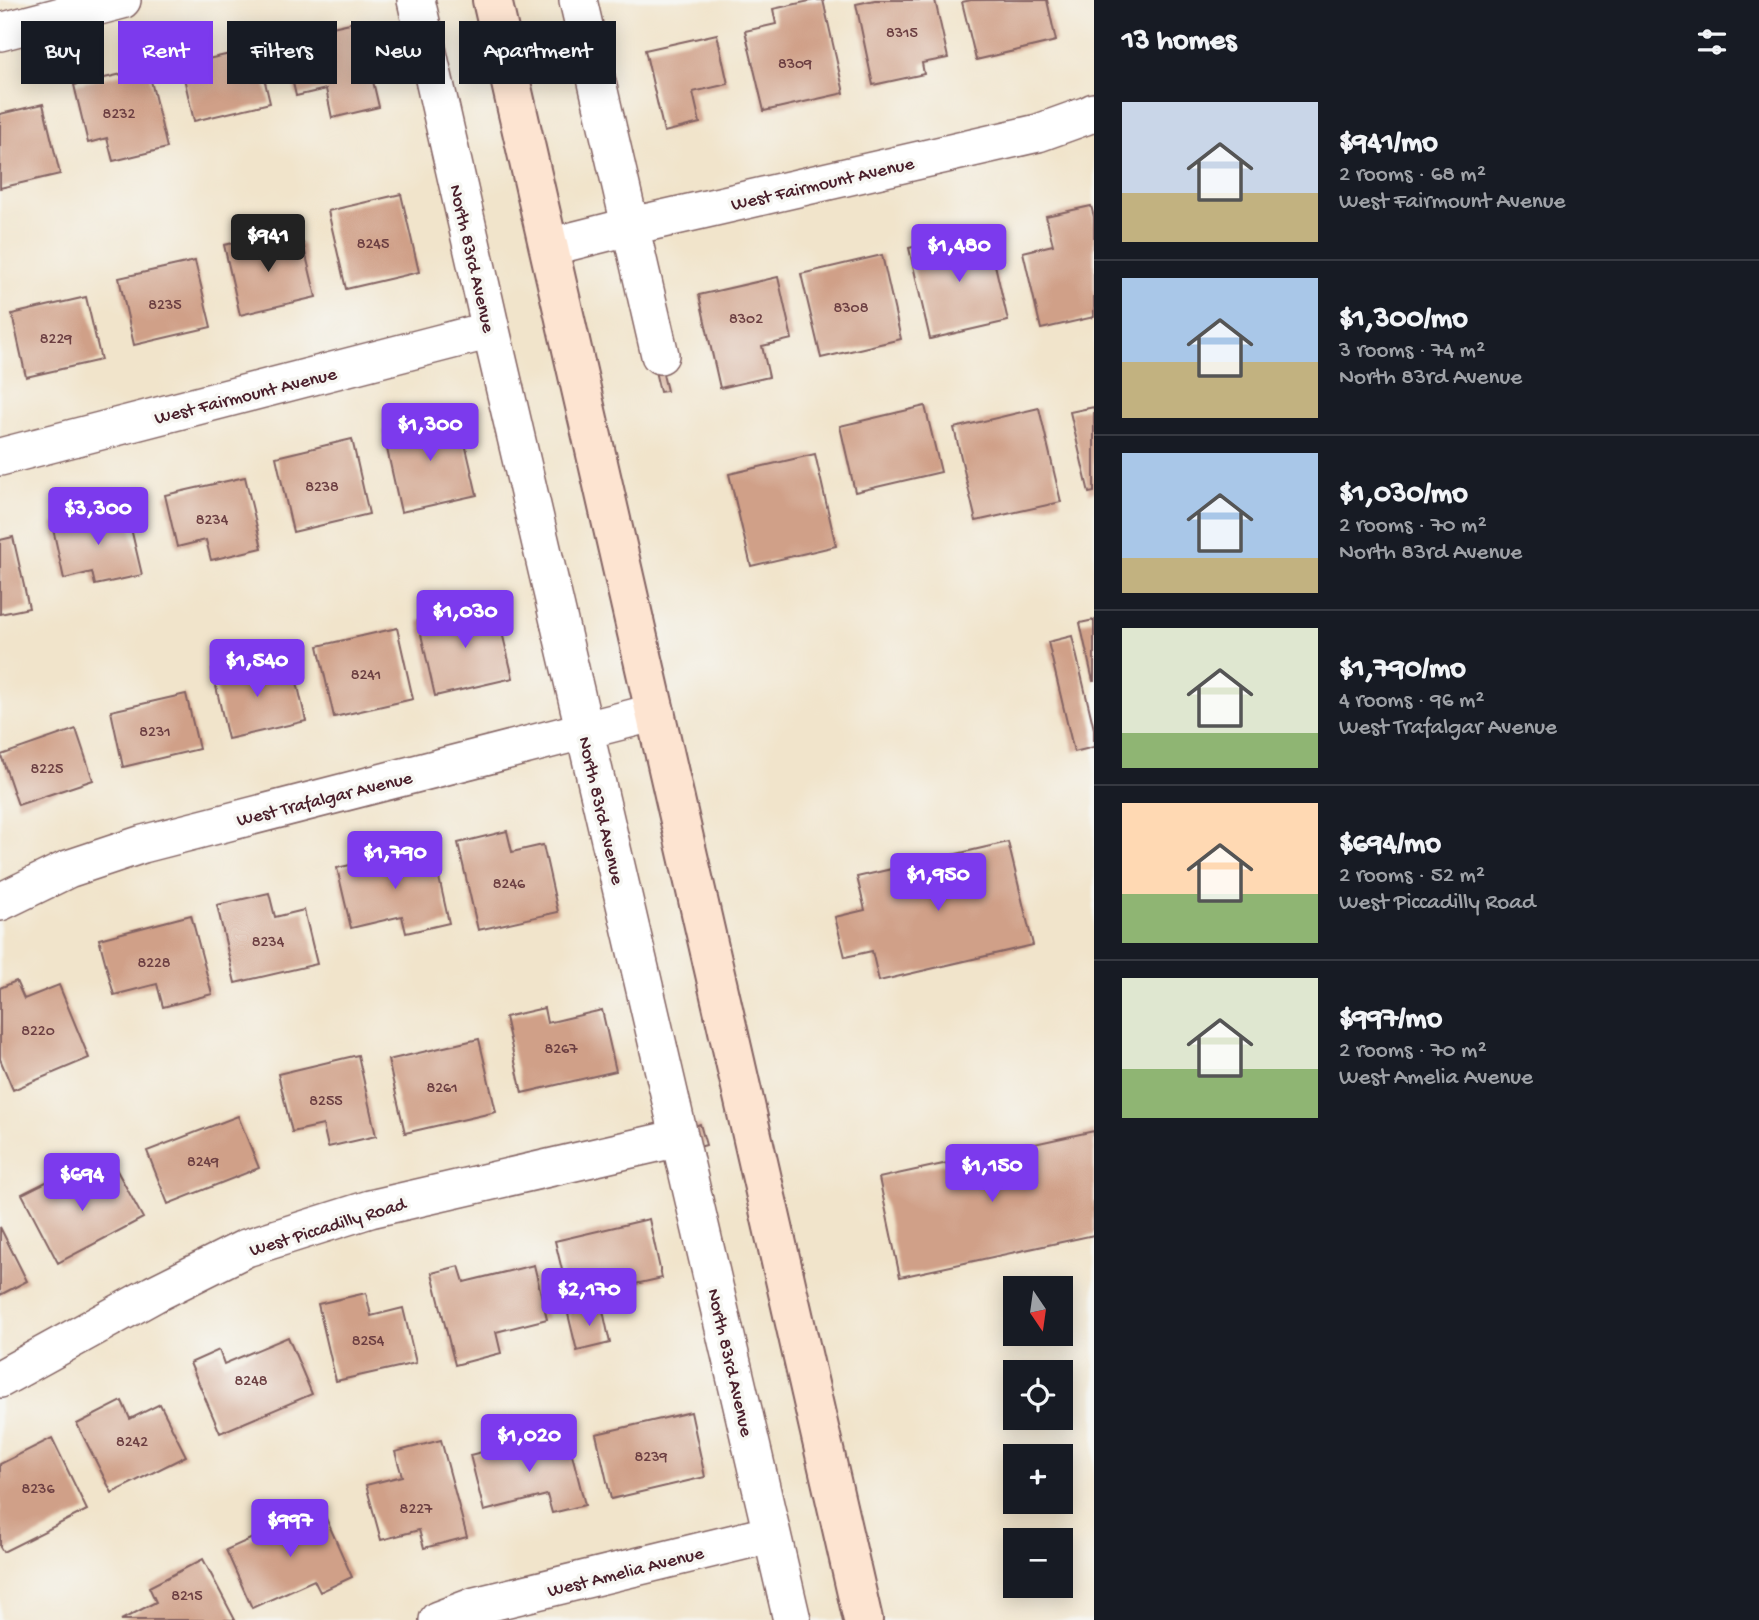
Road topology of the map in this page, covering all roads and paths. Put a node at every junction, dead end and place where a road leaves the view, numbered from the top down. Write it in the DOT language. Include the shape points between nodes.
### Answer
graph roads {
  1 [pos="122,0"];
  2 [pos="416,0"];
  3 [pos="492,0"];
  4 [pos="578,0"];
  5 [pos="0,32"];
  6 [pos="1094,112"];
  7 [pos="632,226"];
  8 [pos="549,247"];
  9 [pos="491,330"];
  10 [pos="660,355"];
  11 [pos="0,457"];
  12 [pos="656,712"];
  13 [pos="585,730"];
  14 [pos="0,902"];
  15 [pos="679,1138"];
  16 [pos="0,1378"];
  17 [pos="772,1534"];
  18 [pos="438,1620"];
  19 [pos="792,1620"];
  20 [pos="863,1620"];
  1 -- 5 [label="street"];
  2 -- 9 [label="street, North 83rd Avenue"];
  3 -- 8 [label="main road"];
  4 -- 7 [label="street"];
  6 -- 7 [label="street, West Fairmount Avenue" via="1038,133"];
  7 -- 8 [label="street, West Fairmount Avenue"];
  7 -- 10 [label="street"];
  8 -- 12 [label="main road"];
  9 -- 11 [label="street, West Fairmount Avenue"];
  9 -- 13 [label="street, North 83rd Avenue"];
  12 -- 13 [label="street, West Trafalgar Avenue"];
  12 -- 20 [label="main road"];
  13 -- 14 [label="street, West Trafalgar Avenue" via="143,844 68,869"];
  13 -- 15 [label="street, North 83rd Avenue"];
  15 -- 16 [label="street, West Piccadilly Road" via="369,1209 246,1248"];
  15 -- 17 [label="street, North 83rd Avenue"];
  17 -- 18 [label="street, West Amelia Avenue" via="475,1606"];
  17 -- 19 [label="street, North 83rd Avenue"];
}
